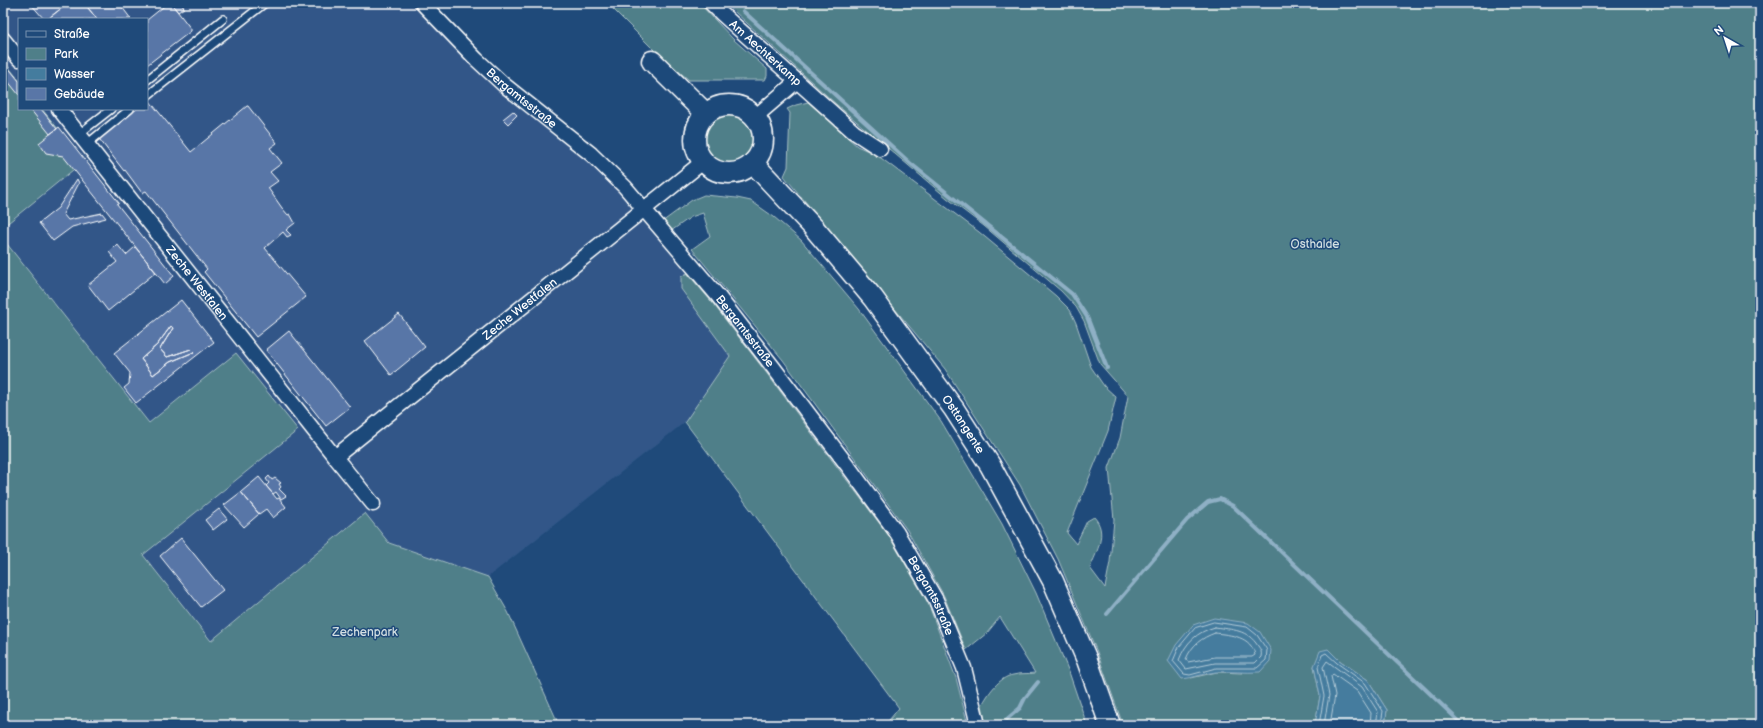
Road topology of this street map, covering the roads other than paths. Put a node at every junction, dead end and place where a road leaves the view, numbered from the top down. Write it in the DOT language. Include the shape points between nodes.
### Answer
graph roads {
  1 [pos="264,3"];
  2 [pos="422,3"];
  3 [pos="711,3"];
  4 [pos="223,19"];
  5 [pos="3,39"];
  6 [pos="18,58"];
  7 [pos="652,61"];
  8 [pos="148,79"];
  9 [pos="797,81"];
  10 [pos="148,95"];
  11 [pos="60,110"];
  12 [pos="110,110"];
  13 [pos="128,110"];
  14 [pos="706,114"];
  15 [pos="755,117"];
  16 [pos="83,139"];
  17 [pos="880,149"];
  18 [pos="704,161"];
  19 [pos="753,163"];
  20 [pos="644,208"];
  21 [pos="335,457"];
  22 [pos="373,504"];
  23 [pos="978,725"];
  24 [pos="1110,725"];
  1 -- 10 [label="lane"];
  2 -- 20 [label="street, Bergamtsstraße" via="477,60 591,154"];
  3 -- 9 [label="street, Am Aechterkamp"];
  4 -- 8 [label="lane"];
  5 -- 6 [label="street"];
  7 -- 14 [label="street"];
  9 -- 15 [label="street, Am Aechterkamp"];
  9 -- 17 [label="street" via="854,132"];
  11 -- 16 [label="street, Zeche Westfalen"];
  12 -- 16 [label="lane"];
  13 -- 16 [label="lane"];
  14 -- 15 [label="street" via="726,105 747,110"];
  14 -- 18 [label="street" via="696,132 698,152"];
  15 -- 19 [label="street" via="763,136 763,146"];
  16 -- 21 [label="street, Zeche Westfalen"];
  18 -- 19 [label="street" via="712,168 733,173 744,170"];
  18 -- 20 [label="street, Zeche Westfalen"];
  19 -- 24 [label="street, Osttangente" via="814,228 873,298 986,459 1053,581 1088,660"];
  20 -- 21 [label="street, Zeche Westfalen"];
  20 -- 23 [label="street, Bergamtsstraße" via="718,296 897,533 939,607 964,668"];
  21 -- 22 [label="street, Zeche Westfalen"];
}
